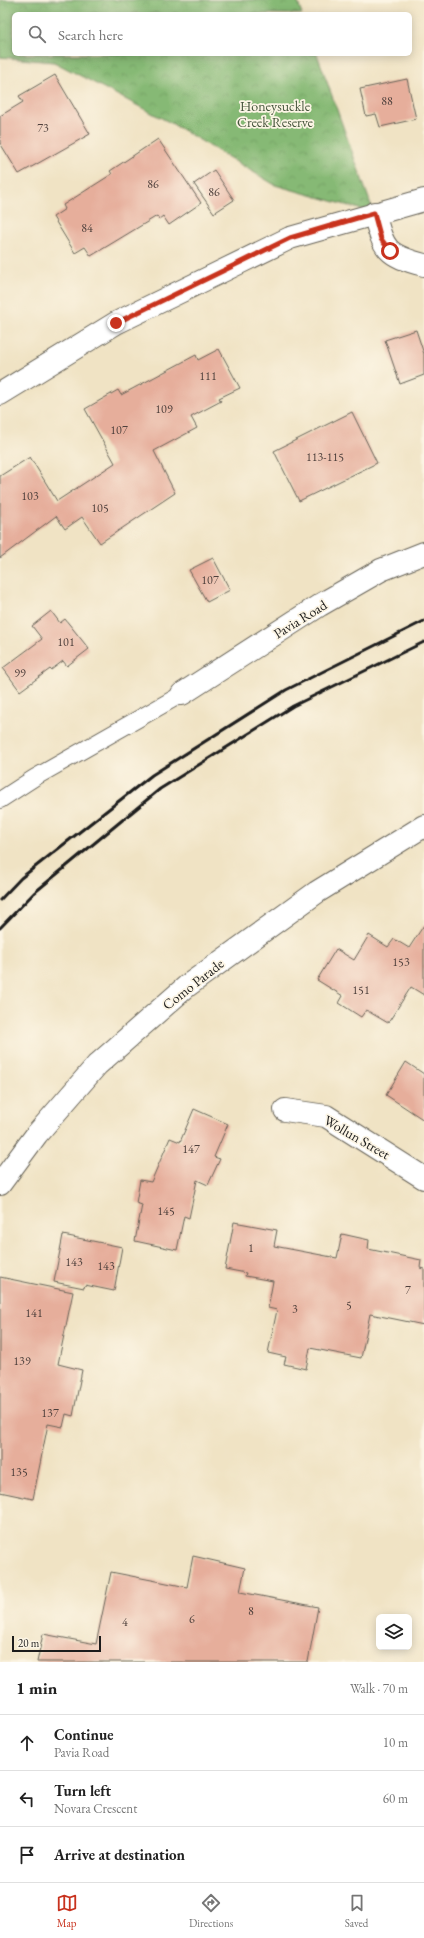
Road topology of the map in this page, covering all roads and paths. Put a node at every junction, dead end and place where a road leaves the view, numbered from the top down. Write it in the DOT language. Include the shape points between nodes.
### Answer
graph roads {
  1 [pos="424,200"];
  2 [pos="374,213"];
  3 [pos="424,265"];
  4 [pos="0,394"];
  5 [pos="424,552"];
  6 [pos="182,694"];
  7 [pos="0,800"];
  8 [pos="424,826"];
  9 [pos="285,1110"];
  10 [pos="424,1178"];
  11 [pos="0,1184"];
  1 -- 2 [label="street"];
  2 -- 3 [label="street" via="383,244 400,258"];
  2 -- 4 [label="street" via="290,238 116,323"];
  5 -- 6 [label="street, Pavia Road" via="381,570 320,605"];
  6 -- 7 [label="lane"];
  8 -- 11 [label="street, Como Parade" via="317,892 188,986 97,1066 37,1134"];
  9 -- 10 [label="street, Wollun Street" via="326,1116"];
}
